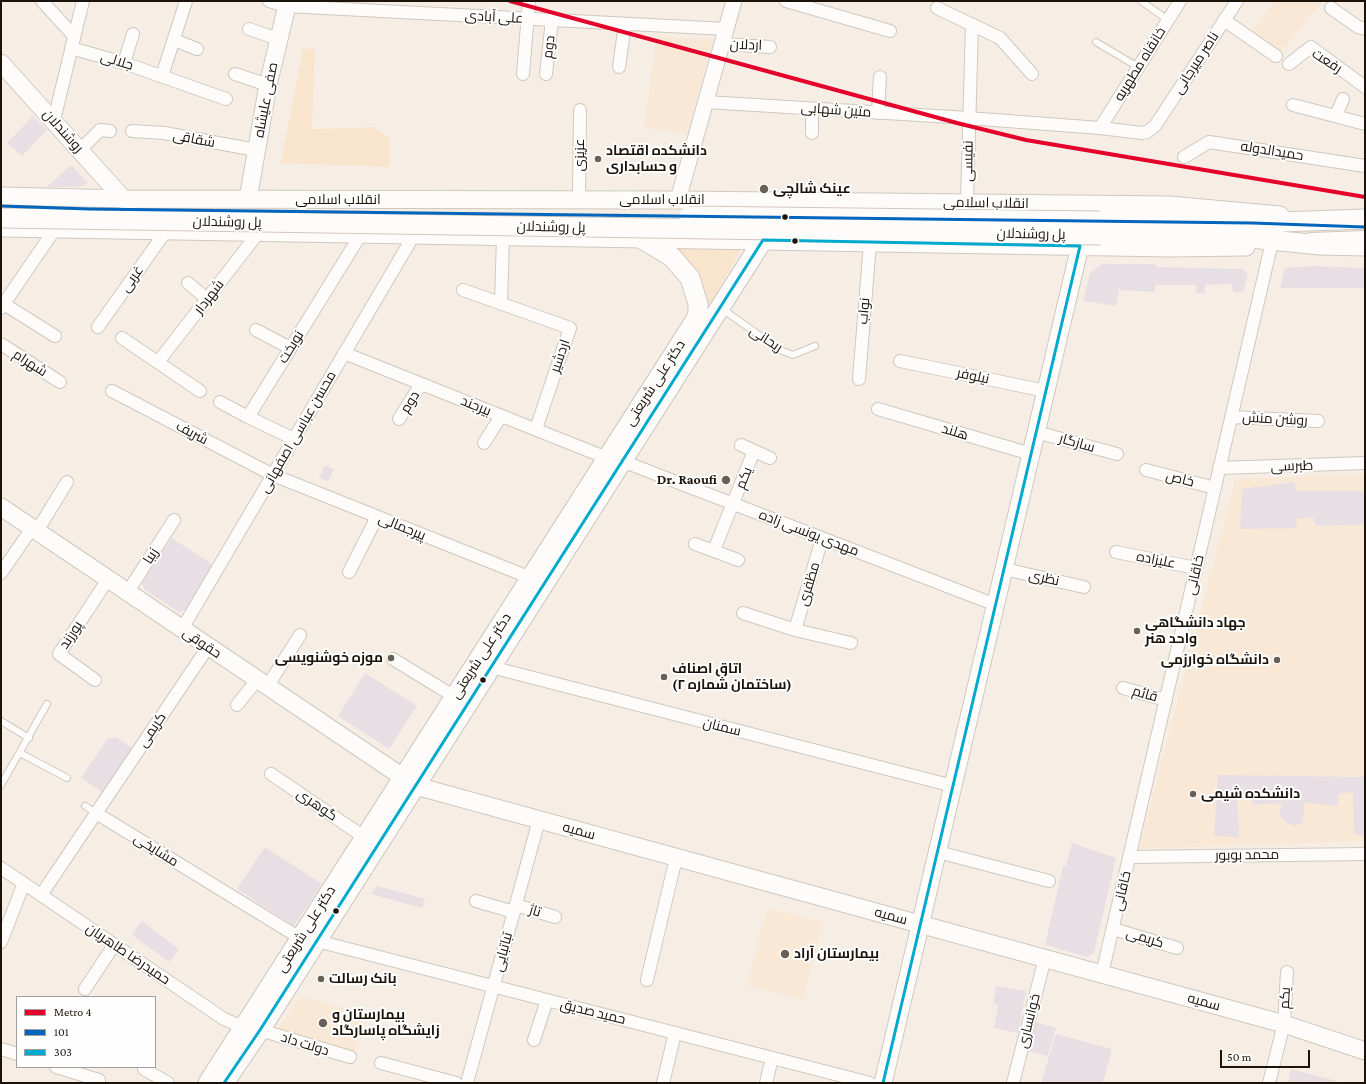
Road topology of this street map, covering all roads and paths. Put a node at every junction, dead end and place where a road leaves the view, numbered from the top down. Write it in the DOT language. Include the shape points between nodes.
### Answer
graph roads {
  1 [pos="42,1"];
  2 [pos="83,1"];
  3 [pos="186,1"];
  4 [pos="270,1"];
  5 [pos="528,1"];
  6 [pos="734,1"];
  7 [pos="786,1"];
  8 [pos="1141,1"];
  9 [pos="1180,1"];
  10 [pos="1237,1"];
  11 [pos="287,4"];
  12 [pos="935,4"];
  13 [pos="1331,8"];
  14 [pos="528,18"];
  15 [pos="552,20"];
  16 [pos="1168,20"];
  17 [pos="1224,20"];
  18 [pos="625,24"];
  19 [pos="972,24"];
  20 [pos="249,29"];
  21 [pos="726,29"];
  22 [pos="1365,29"];
  23 [pos="890,31"];
  24 [pos="133,34"];
  25 [pos="74,36"];
  26 [pos="278,39"];
  27 [pos="174,40"];
  28 [pos="1096,42"];
  29 [pos="722,44"];
  30 [pos="770,46"];
  31 [pos="72,48"];
  32 [pos="197,49"];
  33 [pos="1276,56"];
  34 [pos="124,63"];
  35 [pos="1289,64"];
  36 [pos="1138,66"];
  37 [pos="619,68"];
  38 [pos="4,71"];
  39 [pos="235,74"];
  40 [pos="523,74"];
  41 [pos="546,74"];
  42 [pos="1032,74"];
  43 [pos="162,76"];
  44 [pos="880,77"];
  45 [pos="268,85"];
  46 [pos="1365,87"];
  47 [pos="1343,98"];
  48 [pos="226,99"];
  49 [pos="706,102"];
  50 [pos="1292,105"];
  51 [pos="812,109"];
  52 [pos="580,110"];
  53 [pos="878,113"];
  54 [pos="1336,116"];
  55 [pos="968,118"];
  56 [pos="54,120"];
  57 [pos="1365,124"];
  58 [pos="1156,126"];
  59 [pos="1100,128"];
  60 [pos="110,131"];
  61 [pos="132,131"];
  62 [pos="812,133"];
  63 [pos="80,150"];
  64 [pos="256,150"];
  65 [pos="1184,157"];
  66 [pos="1365,166"];
  67 [pos="1,196"];
  68 [pos="67,198"];
  69 [pos="125,199"];
  70 [pos="168,199"];
  71 [pos="248,199"];
  72 [pos="314,200"];
  73 [pos="579,200"];
  74 [pos="678,200"];
  75 [pos="747,201"];
  76 [pos="927,203"];
  77 [pos="967,203"];
  78 [pos="1,206"];
  79 [pos="1,218"];
  80 [pos="1322,219"];
  81 [pos="1365,219"];
  82 [pos="1365,227"];
  83 [pos="1,228"];
  84 [pos="1101,228"];
  85 [pos="62,229"];
  86 [pos="146,230"];
  87 [pos="1252,230"];
  88 [pos="165,231"];
  89 [pos="259,232"];
  90 [pos="313,234"];
  91 [pos="361,234"];
  92 [pos="1365,234"];
  93 [pos="414,235"];
  94 [pos="503,237"];
  95 [pos="642,239"];
  96 [pos="762,240"];
  97 [pos="870,243"];
  98 [pos="922,244"];
  99 [pos="1320,245"];
  100 [pos="1080,246"];
  101 [pos="1271,246"];
  102 [pos="1365,246"];
  103 [pos="188,283"];
  104 [pos="463,290"];
  105 [pos="207,299"];
  106 [pos="501,304"];
  107 [pos="2,306"];
  108 [pos="720,307"];
  109 [pos="98,327"];
  110 [pos="256,330"];
  111 [pos="55,336"];
  112 [pos="122,338"];
  113 [pos="1,344"];
  114 [pos="815,346"];
  115 [pos="290,348"];
  116 [pos="344,353"];
  117 [pos="900,361"];
  118 [pos="158,362"];
  119 [pos="858,379"];
  120 [pos="60,382"];
  121 [pos="421,384"];
  122 [pos="112,391"];
  123 [pos="200,391"];
  124 [pos="1046,391"];
  125 [pos="220,402"];
  126 [pos="878,409"];
  127 [pos="501,416"];
  128 [pos="248,417"];
  129 [pos="1231,417"];
  130 [pos="399,419"];
  131 [pos="1318,421"];
  132 [pos="536,429"];
  133 [pos="1036,432"];
  134 [pos="294,439"];
  135 [pos="484,443"];
  136 [pos="741,445"];
  137 [pos="754,451"];
  138 [pos="1031,454"];
  139 [pos="1117,454"];
  140 [pos="770,458"];
  141 [pos="615,460"];
  142 [pos="1365,463"];
  143 [pos="1219,468"];
  144 [pos="1146,470"];
  145 [pos="272,475"];
  146 [pos="67,482"];
  147 [pos="1215,488"];
  148 [pos="733,504"];
  149 [pos="1,507"];
  150 [pos="377,517"];
  151 [pos="174,520"];
  152 [pos="34,530"];
  153 [pos="822,539"];
  154 [pos="695,544"];
  155 [pos="714,550"];
  156 [pos="1116,552"];
  157 [pos="738,560"];
  158 [pos="1196,568"];
  159 [pos="1004,570"];
  160 [pos="349,572"];
  161 [pos="1,573"];
  162 [pos="531,578"];
  163 [pos="108,579"];
  164 [pos="1084,587"];
  165 [pos="127,592"];
  166 [pos="996,605"];
  167 [pos="743,613"];
  168 [pos="182,629"];
  169 [pos="796,630"];
  170 [pos="300,635"];
  171 [pos="851,643"];
  172 [pos="208,647"];
  173 [pos="393,659"];
  174 [pos="491,667"];
  175 [pos="95,680"];
  176 [pos="262,684"];
  177 [pos="1123,688"];
  178 [pos="455,697"];
  179 [pos="1166,700"];
  180 [pos="47,704"];
  181 [pos="237,704"];
  182 [pos="1,721"];
  183 [pos="29,738"];
  184 [pos="20,753"];
  185 [pos="270,774"];
  186 [pos="67,778"];
  187 [pos="409,782"];
  188 [pos="1,785"];
  189 [pos="953,786"];
  190 [pos="85,806"];
  191 [pos="96,814"];
  192 [pos="539,820"];
  193 [pos="364,837"];
  194 [pos="938,852"];
  195 [pos="1365,854"];
  196 [pos="1129,857"];
  197 [pos="676,858"];
  198 [pos="1,868"];
  199 [pos="1050,881"];
  200 [pos="24,884"];
  201 [pos="41,895"];
  202 [pos="476,901"];
  203 [pos="515,908"];
  204 [pos="555,917"];
  205 [pos="921,924"];
  206 [pos="1113,929"];
  207 [pos="308,940"];
  208 [pos="1,942"];
  209 [pos="114,945"];
  210 [pos="1177,948"];
  211 [pos="1045,958"];
  212 [pos="1287,972"];
  213 [pos="1102,974"];
  214 [pos="647,980"];
  215 [pos="494,986"];
  216 [pos="85,989"];
  217 [pos="547,1000"];
  218 [pos="1284,1024"];
  219 [pos="252,1029"];
  220 [pos="675,1033"];
  221 [pos="534,1040"];
  222 [pos="1,1049"];
  223 [pos="1365,1051"];
  224 [pos="16,1054"];
  225 [pos="350,1057"];
  226 [pos="772,1058"];
  227 [pos="381,1062"];
  228 [pos="59,1068"];
  229 [pos="144,1069"];
  230 [pos="99,1080"];
  231 [pos="168,1083"];
  232 [pos="208,1083"];
  233 [pos="224,1083"];
  234 [pos="456,1083"];
  235 [pos="467,1083"];
  236 [pos="663,1083"];
  237 [pos="766,1083"];
  238 [pos="870,1083"];
  239 [pos="883,1083"];
  240 [pos="1013,1083"];
  241 [pos="1269,1083"];
  1 -- 25 [label="street"];
  2 -- 25 [label="street"];
  3 -- 27 [label="street"];
  4 -- 11 [label="street, علی آبادی"];
  5 -- 14 [label="street"];
  6 -- 21 [label="street"];
  7 -- 23 [label="street"];
  8 -- 16 [label="lane"];
  9 -- 16 [label="street, خانقاه مطهریه"];
  10 -- 17 [label="street, ناصر میرجانی"];
  11 -- 14 [label="street, علی آبادی"];
  11 -- 26 [label="main road, صفی علیشاه"];
  12 -- 19 [label="street"];
  13 -- 22 [label="street"];
  14 -- 15 [label="street, علی آبادی"];
  14 -- 40 [label="street"];
  15 -- 18 [label="street, علی آبادی"];
  15 -- 41 [label="street, دوم"];
  16 -- 36 [label="street, خانقاه مطهریه"];
  17 -- 33 [label="street"];
  17 -- 58 [label="street, ناصر میرجانی"];
  18 -- 21 [label="street, علی آبادی"];
  18 -- 37 [label="street"];
  19 -- 42 [label="street" via="1006,42"];
  19 -- 55 [label="street, نفیسی"];
  20 -- 26 [label="street"];
  21 -- 29 [label="street"];
  24 -- 34 [label="street"];
  25 -- 31 [label="street"];
  26 -- 45 [label="main road, صفی علیشاه"];
  27 -- 32 [label="street"];
  27 -- 43 [label="street"];
  28 -- 36 [label="lane"];
  29 -- 30 [label="street, اردلان"];
  29 -- 49 [label="street"];
  31 -- 34 [label="street, جلالی"];
  31 -- 56 [label="street"];
  34 -- 43 [label="street, جلالی"];
  35 -- 46 [label="street, رفعت" via="1311,47"];
  36 -- 59 [label="street, خانقاه مطهریه"];
  38 -- 56 [label="main road, روشندلان"];
  39 -- 45 [label="street"];
  43 -- 48 [label="street, جلالی"];
  44 -- 53 [label="street"];
  45 -- 64 [label="main road, صفی علیشاه"];
  47 -- 54 [label="street"];
  49 -- 51 [label="street, متین شهابی"];
  49 -- 74 [label="street"];
  50 -- 54 [label="street"];
  51 -- 53 [label="street, متین شهابی"];
  51 -- 62 [label="street"];
  52 -- 73 [label="street, عزیزی"];
  53 -- 55 [label="street, متین شهابی"];
  54 -- 57 [label="street"];
  55 -- 59 [label="street, متین شهابی"];
  55 -- 77 [label="street, نفیسی"];
  56 -- 63 [label="main road, روشندلان"];
  58 -- 59 [label="street, متین شهابی" via="1142,133"];
  60 -- 63 [label="street" via="100,130"];
  61 -- 64 [label="street, شقاقی" via="164,133"];
  63 -- 69 [label="main road, روشندلان"];
  64 -- 71 [label="main road, صفی علیشاه"];
  65 -- 66 [label="street, حمیدالدوله" via="1209,142"];
  67 -- 68 [label="main road, انقلاب اسلامی"];
  68 -- 69 [label="main road, انقلاب اسلامی"];
  68 -- 85 [label="main road" via="84,203 90,211 88,219 83,224"];
  69 -- 70 [label="main road, انقلاب اسلامی"];
  69 -- 86 [label="main road, روشندلان"];
  70 -- 71 [label="main road, انقلاب اسلامی"];
  70 -- 88 [label="main road" via="159,205 156,214 157,222"];
  71 -- 72 [label="main road, انقلاب اسلامی"];
  72 -- 73 [label="main road, انقلاب اسلامی"];
  72 -- 90 [label="main road" via="308,205 306,228"];
  73 -- 74 [label="main road, انقلاب اسلامی"];
  74 -- 75 [label="main road, انقلاب اسلامی"];
  75 -- 76 [label="main road, انقلاب اسلامی"];
  75 -- 96 [label="main road" via="761,217 764,234"];
  76 -- 77 [label="main road, انقلاب اسلامی"];
  76 -- 98 [label="main road" via="916,211 910,225 917,240"];
  77 -- 80 [label="main road, انقلاب اسلامی" via="1169,205"];
  78 -- 84 [label="main road, پل روشندلان, bridge"];
  79 -- 84 [label="main road, پل روشندلان, bridge"];
  80 -- 81 [label="main road, انقلاب اسلامی"];
  80 -- 87 [label="main road, انقلاب اسلامی"];
  82 -- 87 [label="lane"];
  83 -- 85 [label="main road, انقلاب اسلامی"];
  84 -- 87 [label="main road, انقلاب اسلامی"];
  85 -- 86 [label="main road, انقلاب اسلامی"];
  85 -- 107 [label="street"];
  86 -- 88 [label="main road, انقلاب اسلامی"];
  87 -- 92 [label="lane"];
  87 -- 99 [label="main road, انقلاب اسلامی"];
  88 -- 89 [label="main road, انقلاب اسلامی"];
  88 -- 109 [label="street, غربی"];
  89 -- 90 [label="main road, انقلاب اسلامی"];
  89 -- 105 [label="street, شهردار"];
  90 -- 91 [label="main road, انقلاب اسلامی"];
  91 -- 93 [label="main road, انقلاب اسلامی"];
  91 -- 115 [label="street, نوبخت"];
  93 -- 94 [label="main road, انقلاب اسلامی"];
  93 -- 116 [label="street, محسن عباسی اصفهانی"];
  94 -- 95 [label="main road, انقلاب اسلامی"];
  94 -- 106 [label="street"];
  95 -- 96 [label="main road, انقلاب اسلامی"];
  95 -- 141 [label="main road, دکتر علی شریعتی" via="666,252 681,266 693,286 698,313"];
  96 -- 97 [label="main road, انقلاب اسلامی"];
  96 -- 108 [label="main road, دکتر علی شریعتی"];
  97 -- 98 [label="main road, انقلاب اسلامی"];
  97 -- 119 [label="street, نواب"];
  98 -- 100 [label="main road, انقلاب اسلامی"];
  99 -- 101 [label="main road, انقلاب اسلامی"];
  99 -- 102 [label="main road, انقلاب اسلامی"];
  100 -- 101 [label="main road, انقلاب اسلامی"];
  100 -- 124 [label="main road"];
  101 -- 129 [label="street, خاقانی"];
  103 -- 105 [label="street"];
  104 -- 106 [label="street, اردشیر"];
  105 -- 118 [label="street, شهردار"];
  106 -- 132 [label="street, اردشیر" via="570,328"];
  107 -- 111 [label="street"];
  108 -- 114 [label="lane, ریحانی" via="780,350 793,355"];
  108 -- 141 [label="main road, دکتر علی شریعتی"];
  110 -- 115 [label="street"];
  112 -- 118 [label="street"];
  113 -- 120 [label="street, شهرام"];
  115 -- 128 [label="street, نوبخت"];
  116 -- 121 [label="street, بیرجند"];
  116 -- 134 [label="street, محسن عباسی اصفهانی"];
  117 -- 124 [label="street, نیلوفر"];
  118 -- 123 [label="street"];
  121 -- 127 [label="street, بیرجند"];
  121 -- 130 [label="street, دوم"];
  122 -- 145 [label="street, شریف"];
  124 -- 133 [label="main road"];
  125 -- 128 [label="street"];
  126 -- 138 [label="street, هلند"];
  127 -- 132 [label="street, بیرجند"];
  127 -- 135 [label="street"];
  128 -- 134 [label="street"];
  129 -- 131 [label="street, روشن منش"];
  129 -- 143 [label="street, خاقانی"];
  132 -- 141 [label="street, بیرجند"];
  133 -- 138 [label="main road"];
  133 -- 139 [label="street, سازگار"];
  134 -- 145 [label="street, محسن عباسی اصفهانی"];
  136 -- 137 [label="street, یکم"];
  137 -- 140 [label="street, یکم"];
  137 -- 148 [label="street, یکم"];
  138 -- 159 [label="main road"];
  141 -- 148 [label="street, مهدی یونسی زاده"];
  141 -- 162 [label="main road, دکتر علی شریعتی"];
  141 -- 174 [label="main road, دکتر علی شریعتی"];
  142 -- 143 [label="street, طبرسی"];
  143 -- 147 [label="street, خاقانی"];
  144 -- 147 [label="street, خاص"];
  145 -- 150 [label="street, پیرجمالی"];
  145 -- 168 [label="street, محسن عباسی اصفهانی"];
  146 -- 152 [label="street"];
  147 -- 158 [label="street, خاقانی"];
  148 -- 153 [label="street, مهدی یونسی زاده"];
  148 -- 155 [label="street, یکم"];
  149 -- 152 [label="main road, حقوقی"];
  150 -- 160 [label="street"];
  150 -- 162 [label="street, پیرجمالی"];
  151 -- 165 [label="street, زیبا"];
  152 -- 161 [label="street"];
  152 -- 163 [label="main road, حقوقی"];
  153 -- 166 [label="street, مهدی یونسی زاده"];
  153 -- 169 [label="street, مظفری"];
  154 -- 155 [label="street"];
  155 -- 157 [label="street"];
  156 -- 158 [label="street, علیزاده"];
  158 -- 179 [label="street, خاقانی"];
  159 -- 164 [label="street, نظری"];
  159 -- 166 [label="main road"];
  162 -- 178 [label="main road, دکتر علی شریعتی"];
  163 -- 165 [label="main road, حقوقی"];
  163 -- 175 [label="street, پورزند" via="59,654"];
  165 -- 168 [label="main road, حقوقی"];
  166 -- 189 [label="main road"];
  167 -- 169 [label="street"];
  168 -- 172 [label="main road, حقوقی"];
  169 -- 171 [label="street"];
  170 -- 176 [label="street"];
  172 -- 176 [label="main road, حقوقی"];
  172 -- 191 [label="street, کریمی"];
  173 -- 178 [label="street"];
  174 -- 187 [label="main road, دکتر علی شریعتی"];
  174 -- 189 [label="street, سمنان"];
  176 -- 181 [label="street"];
  176 -- 187 [label="main road, حقوقی"];
  177 -- 179 [label="street, قائم"];
  178 -- 187 [label="main road, دکتر علی شریعتی"];
  179 -- 196 [label="street, خاقانی"];
  180 -- 183 [label="lane"];
  182 -- 183 [label="lane"];
  183 -- 184 [label="lane"];
  184 -- 186 [label="lane"];
  184 -- 188 [label="lane"];
  185 -- 193 [label="street, گوهری"];
  187 -- 192 [label="main road, سمیه"];
  187 -- 193 [label="main road, دکتر علی شریعتی"];
  187 -- 207 [label="main road, دکتر علی شریعتی"];
  189 -- 194 [label="main road"];
  190 -- 191 [label="lane"];
  191 -- 201 [label="street"];
  191 -- 207 [label="street, مشایخی"];
  192 -- 197 [label="main road, سمیه"];
  192 -- 203 [label="street, تباتبایی"];
  193 -- 207 [label="main road, دکتر علی شریعتی"];
  194 -- 199 [label="street"];
  194 -- 205 [label="main road"];
  195 -- 196 [label="street, محمد بوبور"];
  196 -- 206 [label="street, خاقانی"];
  197 -- 205 [label="main road, سمیه"];
  197 -- 214 [label="street"];
  198 -- 200 [label="street, حمیدرضا طاهریان"];
  200 -- 201 [label="street, حمیدرضا طاهریان"];
  200 -- 208 [label="street"];
  201 -- 209 [label="street, حمیدرضا طاهریان"];
  202 -- 203 [label="street, تاژ"];
  203 -- 204 [label="street, تاژ"];
  203 -- 215 [label="street, تباتبایی"];
  205 -- 211 [label="main road, سمیه"];
  205 -- 239 [label="main road"];
  206 -- 210 [label="street, کریمی"];
  206 -- 213 [label="street, خاقانی"];
  207 -- 215 [label="street, حمید صدیق"];
  207 -- 219 [label="main road, دکتر علی شریعتی"];
  209 -- 216 [label="street"];
  209 -- 219 [label="street, حمیدرضا طاهریان" via="224,1020"];
  211 -- 213 [label="main road, سمیه"];
  211 -- 240 [label="street, خوانساری"];
  212 -- 218 [label="street, یکم"];
  213 -- 218 [label="main road, سمیه"];
  215 -- 217 [label="street, حمید صدیق"];
  215 -- 235 [label="street, تباتبایی"];
  217 -- 220 [label="street, حمید صدیق"];
  217 -- 221 [label="street"];
  218 -- 223 [label="main road, سمیه"];
  218 -- 241 [label="street, یکم"];
  219 -- 225 [label="street, دولت داد"];
  219 -- 232 [label="main road, دکتر علی شریعتی"];
  219 -- 233 [label="main road, دکتر علی شریعتی"];
  220 -- 226 [label="street, حمید صدیق"];
  220 -- 236 [label="street"];
  222 -- 224 [label="street"];
  226 -- 237 [label="street"];
  226 -- 238 [label="street, حمید صدیق"];
  227 -- 234 [label="street"];
  228 -- 230 [label="street"];
  229 -- 231 [label="street"];
}
